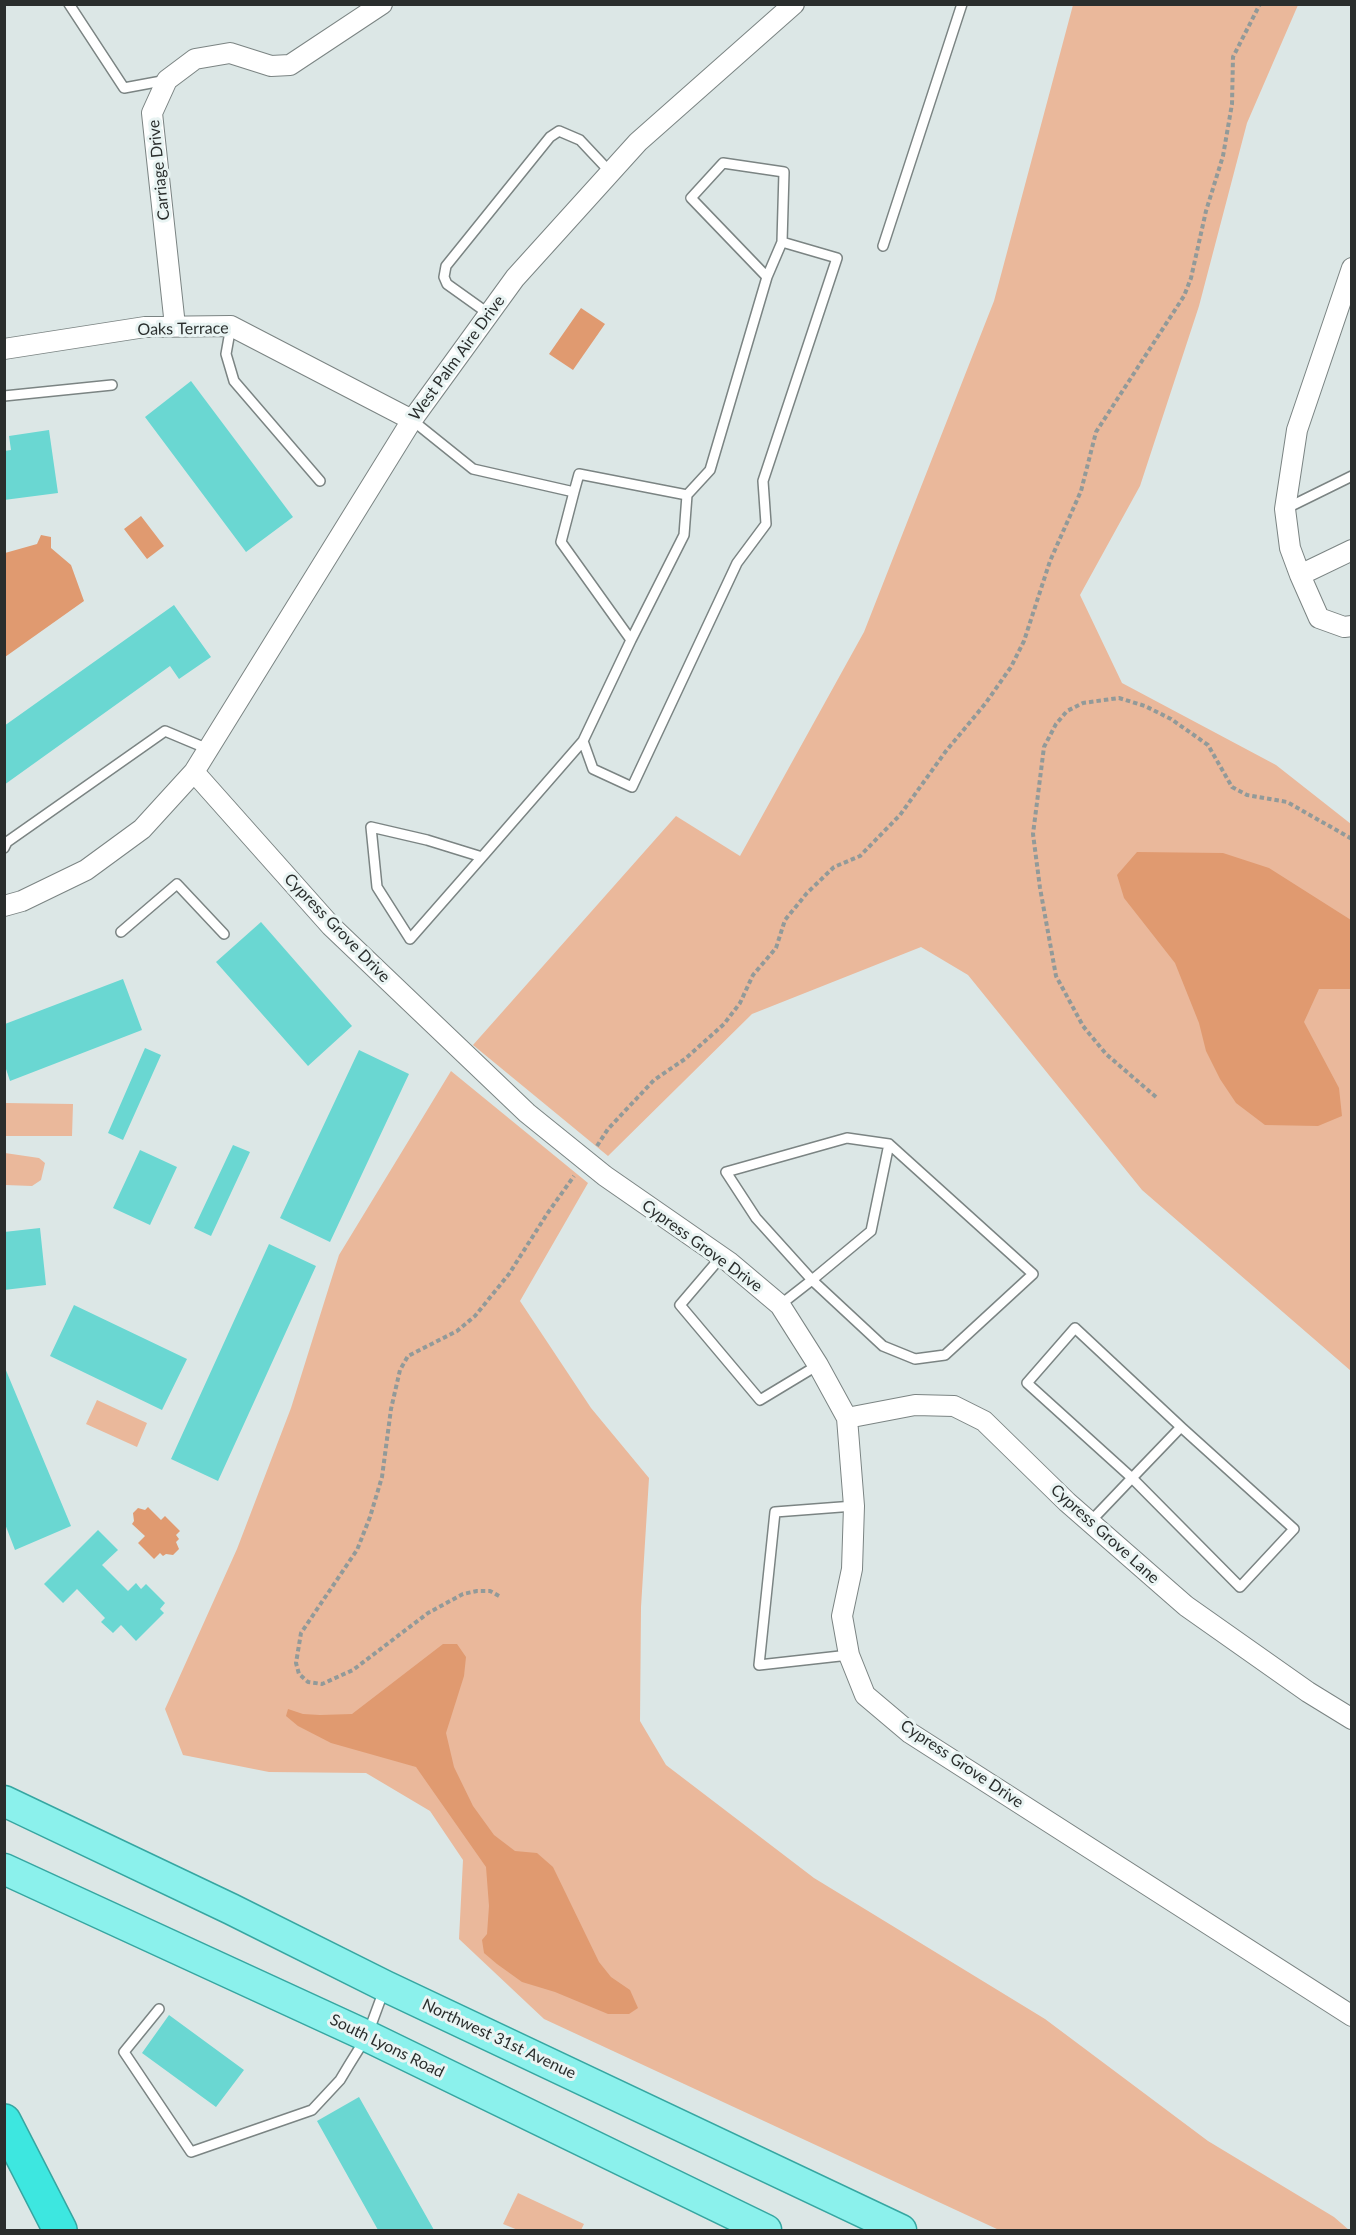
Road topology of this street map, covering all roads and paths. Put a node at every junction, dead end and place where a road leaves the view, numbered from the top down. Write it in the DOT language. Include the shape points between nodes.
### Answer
graph roads {
  1 [pos="69,4"];
  2 [pos="382,4"];
  3 [pos="794,4"];
  4 [pos="962,4"];
  5 [pos="1260,4"];
  6 [pos="167,80"];
  7 [pos="611,172"];
  8 [pos="782,242"];
  9 [pos="884,246"];
  10 [pos="1352,268"];
  11 [pos="767,277"];
  12 [pos="489,314"];
  13 [pos="175,326"];
  14 [pos="231,326"];
  15 [pos="4,349"];
  16 [pos="112,385"];
  17 [pos="4,396"];
  18 [pos="412,420"];
  19 [pos="1352,476"];
  20 [pos="320,481"];
  21 [pos="574,492"];
  22 [pos="687,495"];
  23 [pos="1285,509"];
  24 [pos="1352,550"];
  25 [pos="1299,575"];
  26 [pos="1352,626"];
  27 [pos="631,640"];
  28 [pos="583,741"];
  29 [pos="208,749"];
  30 [pos="194,772"];
  31 [pos="1352,839"];
  32 [pos="4,848"];
  33 [pos="482,857"];
  34 [pos="4,906"];
  35 [pos="121,932"];
  36 [pos="224,934"];
  37 [pos="1156,1097"];
  38 [pos="889,1144"];
  39 [pos="586,1161"];
  40 [pos="721,1257"];
  41 [pos="812,1280"];
  42 [pos="780,1305"];
  43 [pos="818,1365"];
  44 [pos="847,1418"];
  45 [pos="1181,1427"];
  46 [pos="1132,1478"];
  47 [pos="854,1506"];
  48 [pos="1090,1522"];
  49 [pos="499,1596"];
  50 [pos="849,1655"];
  51 [pos="1352,1719"];
  52 [pos="4,1801"];
  53 [pos="4,1869"];
  54 [pos="386,1986"];
  55 [pos="159,2009"];
  56 [pos="1352,2016"];
  57 [pos="367,2036"];
  58 [pos="4,2121"];
  59 [pos="859,2221"];
  60 [pos="60,2230"];
  61 [pos="766,2230"];
  62 [pos="901,2230"];
  1 -- 6 [label="lane" via="124,88"];
  2 -- 6 [label="street, Carriage Drive" via="290,65 271,66 230,53 195,59"];
  3 -- 7 [label="street, West Palm Aire Drive" via="638,142"];
  4 -- 9 [label="lane"];
  5 -- 39 [label="path" via="1233,57 1232,104 1223,156 1191,278 1184,296 1096,432 1082,491 1050,561 1011,667 900,815 860,856 834,867 785,920 776,948 753,975 740,1003 724,1024 654,1080 608,1129"];
  6 -- 13 [label="street, Carriage Drive" via="152,113"];
  7 -- 12 [label="street, West Palm Aire Drive" via="515,278"];
  7 -- 12 [label="lane" via="580,140 559,131 550,137 446,266 447,284"];
  8 -- 11 [label="lane"];
  8 -- 11 [label="lane" via="784,172 723,163 691,198"];
  8 -- 28 [label="lane" via="837,258 763,481 766,524 737,563 632,787 593,769"];
  10 -- 23 [label="street" via="1297,430"];
  11 -- 22 [label="lane" via="710,470"];
  12 -- 18 [label="street, West Palm Aire Drive"];
  13 -- 14 [label="street, Oaks Terrace"];
  13 -- 15 [label="street, Oaks Terrace" via="145,327"];
  14 -- 18 [label="street, Oaks Terrace"];
  14 -- 20 [label="lane" via="226,354 234,381"];
  16 -- 17 [label="lane"];
  18 -- 21 [label="lane" via="473,469"];
  18 -- 29 [label="street, West Palm Aire Drive"];
  19 -- 23 [label="lane"];
  21 -- 22 [label="lane" via="579,474"];
  21 -- 27 [label="lane" via="561,542"];
  22 -- 27 [label="lane" via="684,535"];
  23 -- 25 [label="street" via="1290,548"];
  24 -- 25 [label="street"];
  25 -- 26 [label="street" via="1319,618"];
  27 -- 28 [label="lane"];
  28 -- 33 [label="lane"];
  29 -- 30 [label="street, West Palm Aire Drive"];
  29 -- 32 [label="lane" via="165,731 7,842"];
  30 -- 34 [label="street, West Palm Aire Drive" via="142,829 86,870"];
  30 -- 39 [label="street, Cypress Grove Drive" via="331,926 527,1113"];
  31 -- 37 [label="path" via="1287,802 1247,795 1232,787 1208,745 1145,706 1119,698 1083,703 1067,711 1056,724 1044,747 1033,834 1056,976 1083,1026 1106,1054"];
  33 -- 33 [label="lane" via="410,939 377,887 371,827"];
  35 -- 36 [label="lane" via="177,884"];
  38 -- 41 [label="lane" via="871,1231"];
  38 -- 41 [label="lane" via="847,1138 726,1172 756,1218"];
  38 -- 41 [label="lane" via="1033,1274 945,1355 915,1359 883,1346"];
  39 -- 40 [label="street, Cypress Grove Drive"];
  39 -- 49 [label="path" via="476,1316 457,1331 408,1356 400,1370 382,1477 370,1517 357,1550 301,1633 296,1662 299,1674 308,1682 322,1684 353,1671 428,1613 463,1594 477,1591"];
  40 -- 42 [label="street, Cypress Grove Drive"];
  40 -- 43 [label="lane" via="680,1305 760,1400"];
  41 -- 42 [label="lane"];
  42 -- 43 [label="street, Cypress Grove Drive"];
  43 -- 44 [label="street, Cypress Grove Drive"];
  44 -- 47 [label="street, Cypress Grove Drive"];
  44 -- 48 [label="street, Cypress Grove Lane" via="915,1405 954,1406 984,1421"];
  45 -- 46 [label="lane"];
  45 -- 46 [label="lane" via="1075,1328 1027,1383"];
  45 -- 46 [label="lane" via="1294,1529 1240,1587"];
  46 -- 48 [label="lane"];
  47 -- 50 [label="street, Cypress Grove Drive" via="852,1569 842,1616"];
  47 -- 50 [label="lane" via="775,1512 759,1665"];
  48 -- 51 [label="street, Cypress Grove Lane" via="1186,1606"];
  50 -- 56 [label="street, Cypress Grove Drive" via="866,1695 910,1733"];
  52 -- 54 [label="main road, Northwest 31st Avenue"];
  53 -- 57 [label="main road, South Lyons Road"];
  54 -- 57 [label="lane"];
  54 -- 59 [label="main road, Northwest 31st Avenue"];
  55 -- 57 [label="lane" via="124,2052 191,2152 312,2110 340,2080"];
  57 -- 61 [label="main road, South Lyons Road"];
  58 -- 60 [label="highway"];
  59 -- 62 [label="main road, Northwest 31st Avenue"];
}
